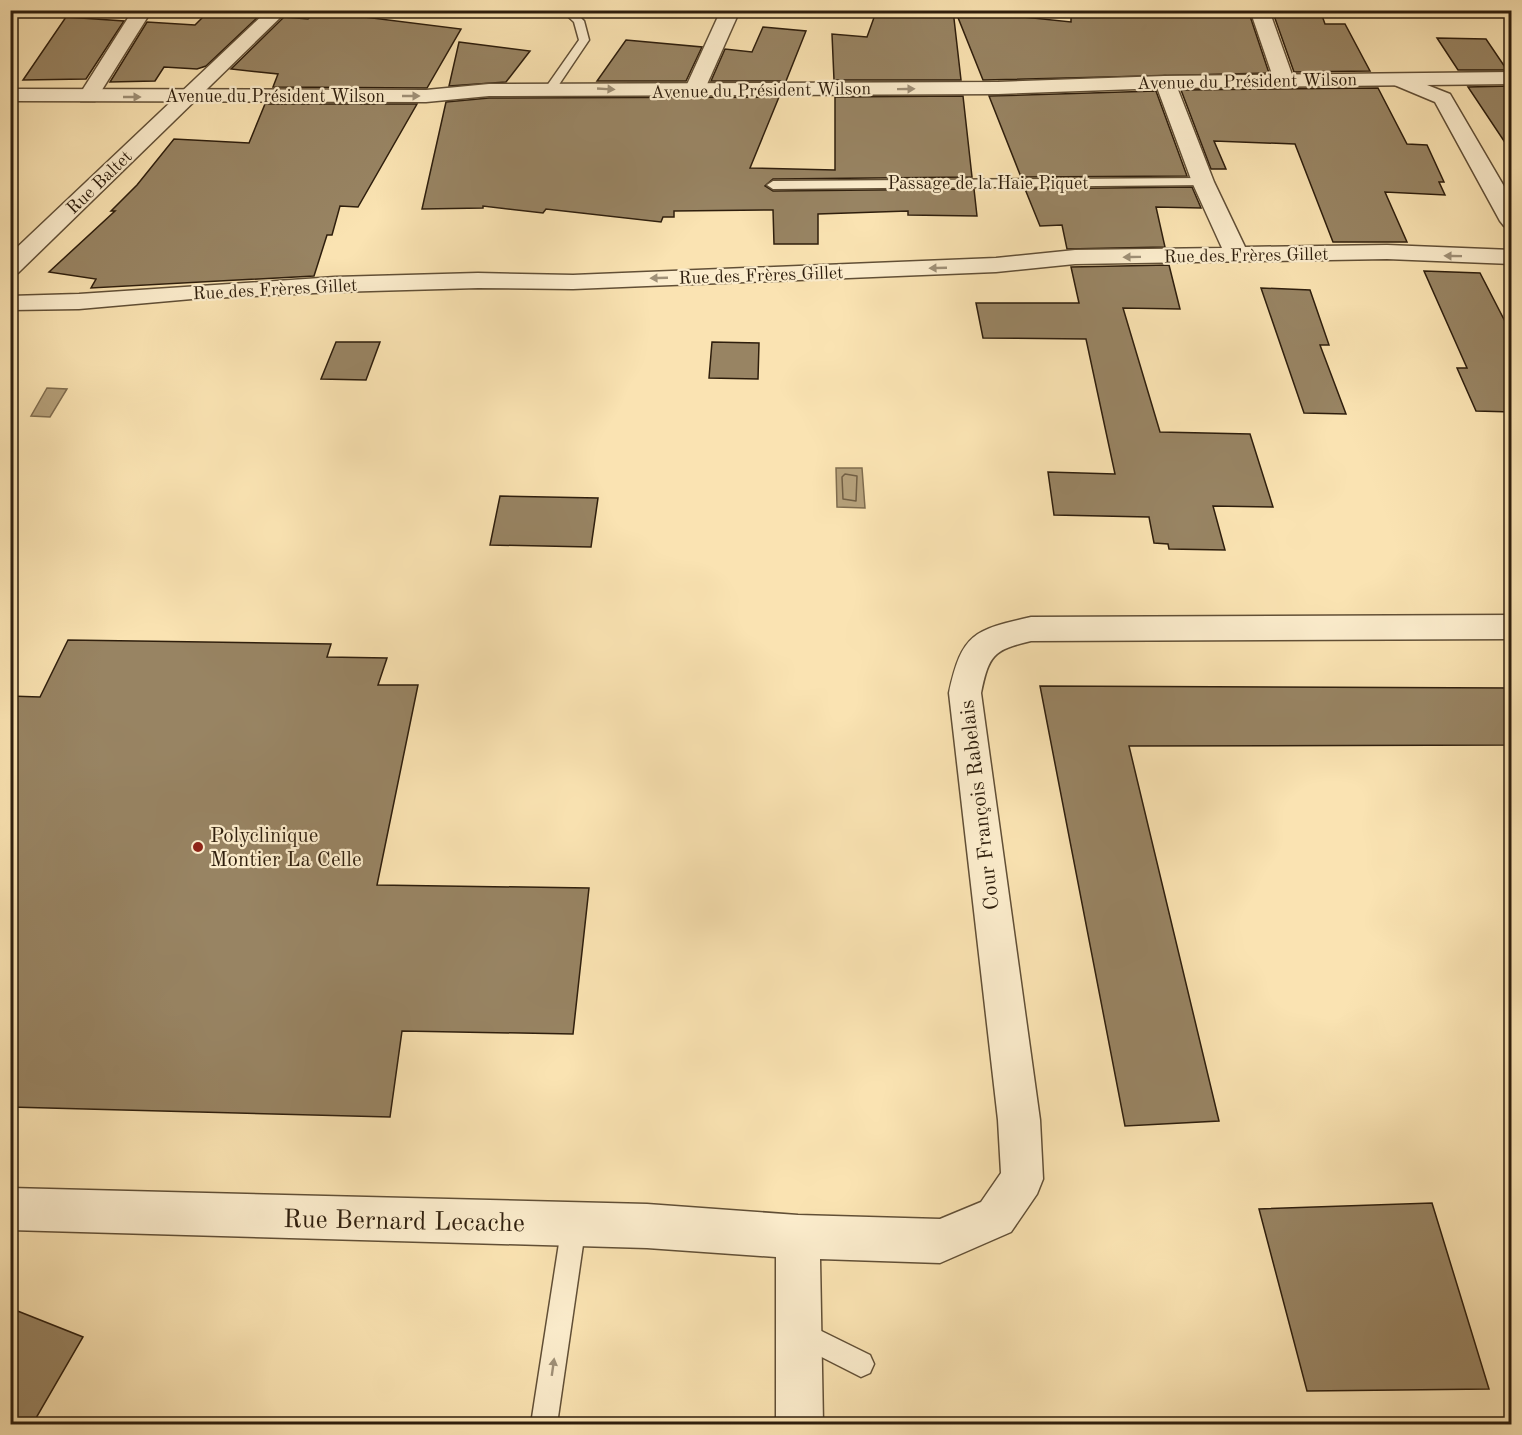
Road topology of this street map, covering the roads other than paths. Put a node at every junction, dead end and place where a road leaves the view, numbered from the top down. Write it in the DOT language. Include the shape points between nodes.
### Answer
graph roads {
  1 [pos="143,10"];
  2 [pos="279,10"];
  3 [pos="566,10"];
  4 [pos="731,10"];
  5 [pos="1259,10"];
  6 [pos="1512,78"];
  7 [pos="1457,79"];
  8 [pos="1399,80"];
  9 [pos="1165,82"];
  10 [pos="1285,82"];
  11 [pos="550,90"];
  12 [pos="694,91"];
  13 [pos="10,95"];
  14 [pos="87,97"];
  15 [pos="188,97"];
  16 [pos="1443,98"];
  17 [pos="1203,182"];
  18 [pos="773,185"];
  19 [pos="1512,221"];
  20 [pos="1237,255"];
  21 [pos="1512,257"];
  22 [pos="10,268"];
  23 [pos="10,303"];
  24 [pos="1512,627"];
  25 [pos="10,1209"];
  26 [pos="574,1224"];
  27 [pos="798,1237"];
  28 [pos="799,1332"];
  29 [pos="861,1364"];
  30 [pos="544,1425"];
  31 [pos="800,1425"];
  1 -- 14 [label="street"];
  2 -- 15 [label="street, Rue Baltet"];
  3 -- 11 [label="lane" via="579,21 584,40"];
  4 -- 12 [label="street"];
  5 -- 10 [label="street"];
  6 -- 7 [label="street, Avenue du Président Wilson"];
  7 -- 8 [label="street, Avenue du Président Wilson"];
  7 -- 16 [label="street"];
  8 -- 10 [label="street, Avenue du Président Wilson"];
  8 -- 16 [label="street"];
  9 -- 10 [label="street, Avenue du Président Wilson"];
  12 -- 9 [label="street, Avenue du Président Wilson, one-way"];
  9 -- 17 [label="street"];
  11 -- 12 [label="street, Avenue du Président Wilson, one-way"];
  15 -- 11 [label="street, Avenue du Président Wilson, one-way" via="426,96"];
  13 -- 14 [label="street, Avenue du Président Wilson"];
  14 -- 15 [label="street, Avenue du Président Wilson, one-way"];
  15 -- 22 [label="street, Rue Baltet"];
  16 -- 19 [label="street"];
  17 -- 18 [label="lane, Passage de la Haie Piquet"];
  17 -- 20 [label="street"];
  21 -- 20 [label="street, Rue des Frères Gillet, one-way" via="1387,252"];
  20 -- 23 [label="street, Rue des Frères Gillet, one-way" via="1075,257 996,265 573,282 504,279"];
  24 -- 27 [label="street, Cour François Rabelais" via="1031,629 991,638 971,657 964,693 1019,1120 1022,1179 996,1217 940,1240"];
  25 -- 26 [label="street, Rue Bernard Lecache"];
  26 -- 27 [label="street, Rue Bernard Lecache"];
  30 -- 26 [label="lane, one-way"];
  27 -- 28 [label="street"];
  28 -- 29 [label="lane"];
  28 -- 31 [label="street"];
}
